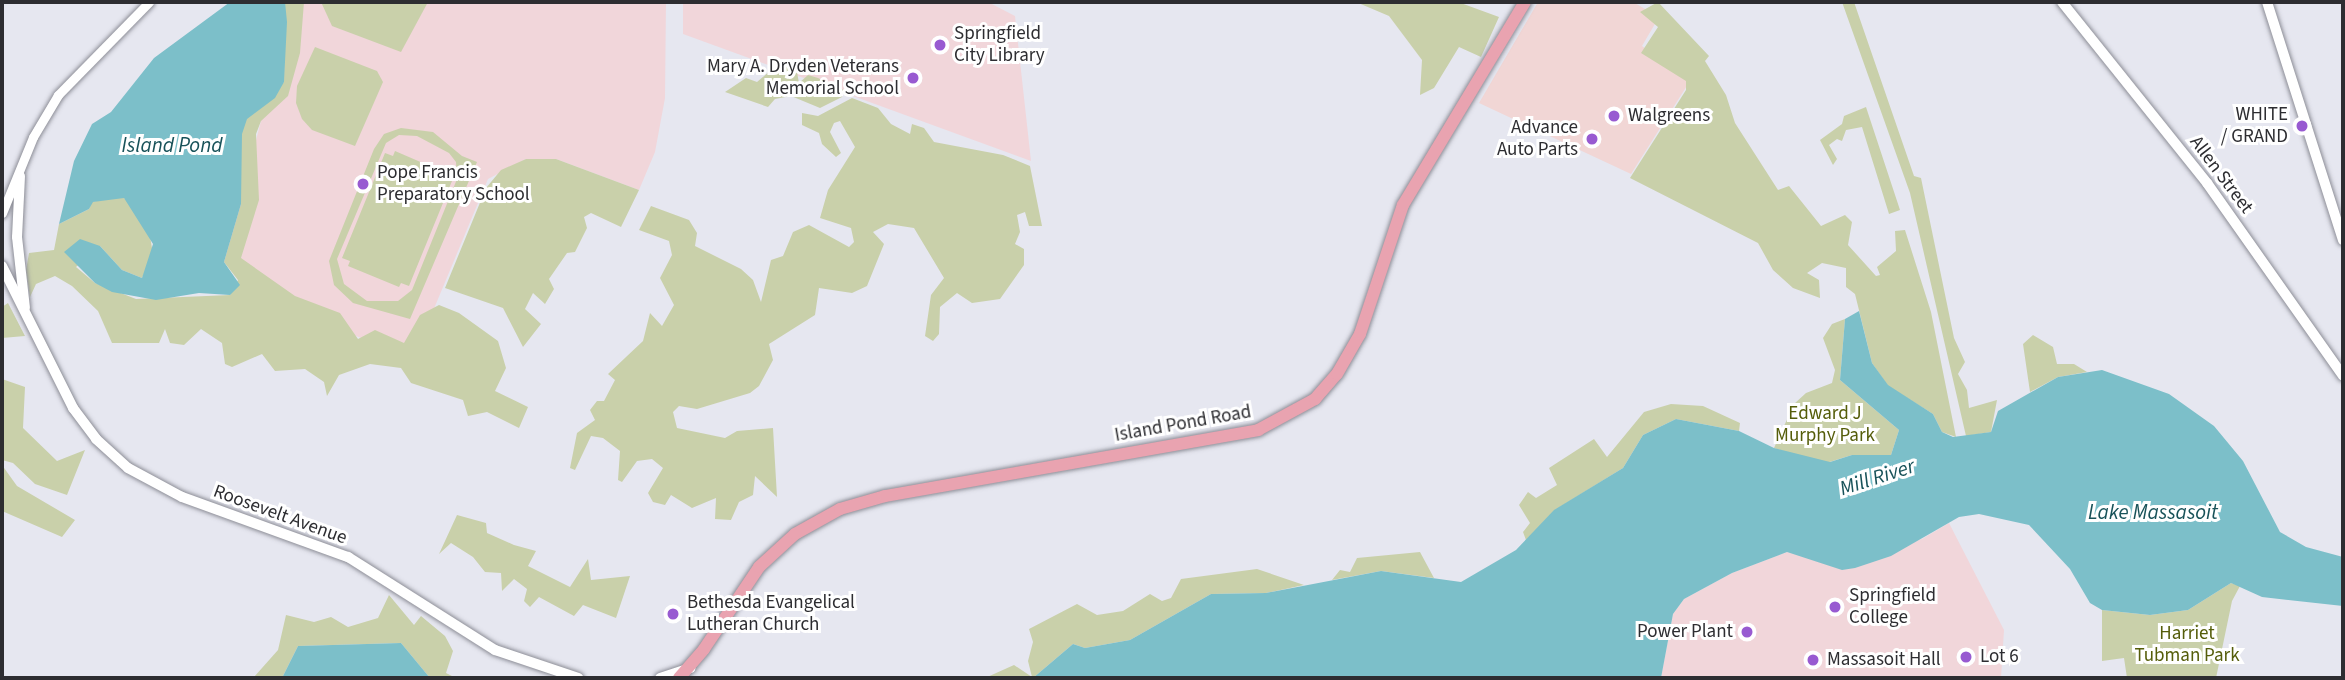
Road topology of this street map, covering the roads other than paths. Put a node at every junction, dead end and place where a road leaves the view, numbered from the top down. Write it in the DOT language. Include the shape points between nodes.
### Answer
graph roads {
  1 [pos="149,2"];
  2 [pos="1525,2"];
  3 [pos="2062,2"];
  4 [pos="2267,2"];
  5 [pos="20,176"];
  6 [pos="2,213"];
  7 [pos="2343,240"];
  8 [pos="2,266"];
  9 [pos="28,321"];
  10 [pos="2343,376"];
  11 [pos="690,668"];
  12 [pos="578,678"];
  13 [pos="660,678"];
  14 [pos="679,678"];
  1 -- 5 [label="street, Roosevelt Avenue" via="58,95 33,137"];
  2 -- 11 [label="main road, Island Pond Road" via="1409,194 1385,250 1360,334 1337,374 1315,398 1258,430 885,496 840,509 795,534 759,566"];
  3 -- 10 [label="main road, Allen Street" via="2207,183"];
  4 -- 7 [label="main road"];
  5 -- 6 [label="street, Roosevelt Avenue"];
  5 -- 9 [label="main road, Roosevelt Avenue" via="17,237"];
  8 -- 9 [label="main road, Roosevelt Avenue"];
  9 -- 12 [label="main road, Roosevelt Avenue" via="84,425 142,478 198,504 348,557 495,650"];
  11 -- 13 [label="main road"];
  11 -- 14 [label="main road, Island Pond Road"];
}
